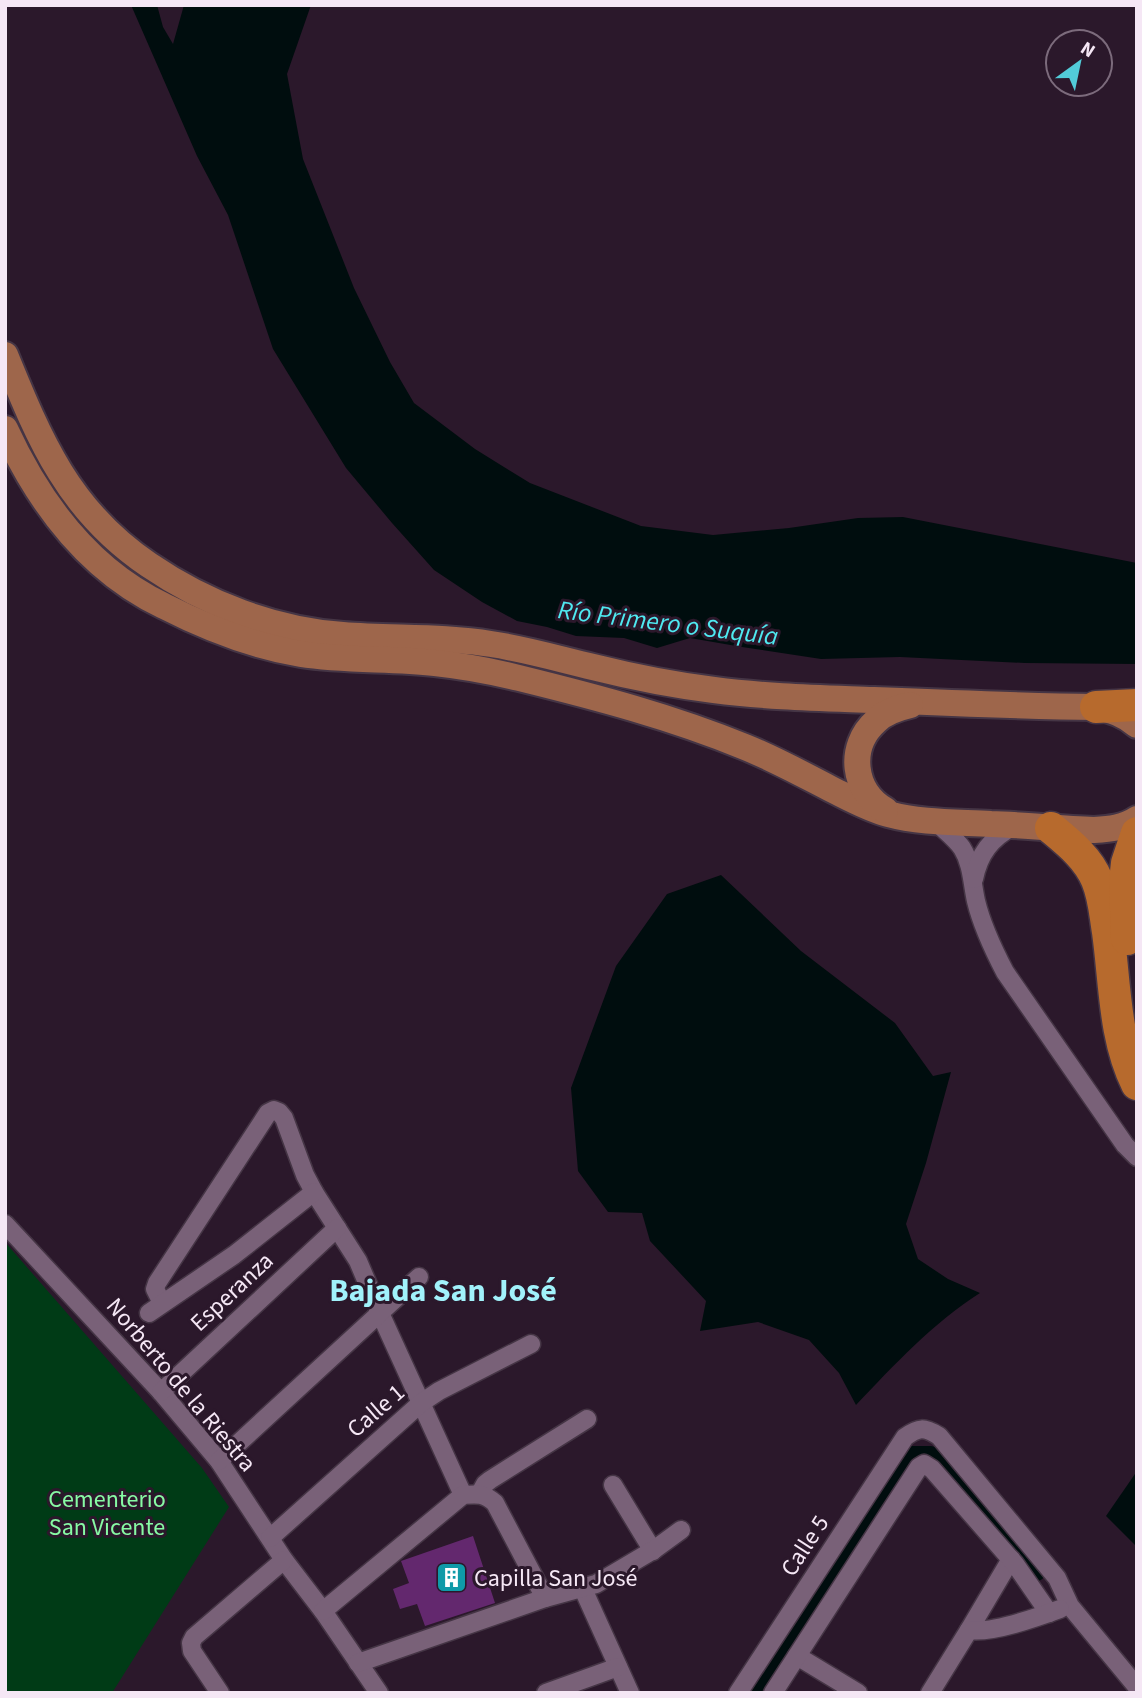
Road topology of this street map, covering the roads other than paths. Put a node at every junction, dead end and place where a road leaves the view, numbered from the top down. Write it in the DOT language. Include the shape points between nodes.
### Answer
graph roads {
  1 [pos="5,355"];
  2 [pos="5,429"];
  3 [pos="923,703"];
  4 [pos="1137,705"];
  5 [pos="1096,707"];
  6 [pos="1137,725"];
  7 [pos="899,817"];
  8 [pos="1137,819"];
  9 [pos="935,821"];
  10 [pos="1015,825"];
  11 [pos="1051,828"];
  12 [pos="1137,833"];
  13 [pos="973,882"];
  14 [pos="1137,1024"];
  15 [pos="1137,1084"];
  16 [pos="1137,1157"];
  17 [pos="314,1192"];
  18 [pos="5,1224"];
  19 [pos="337,1228"];
  20 [pos="419,1277"];
  21 [pos="380,1313"];
  22 [pos="531,1345"];
  23 [pos="161,1391"];
  24 [pos="421,1403"];
  25 [pos="587,1419"];
  26 [pos="219,1461"];
  27 [pos="613,1485"];
  28 [pos="471,1494"];
  29 [pos="681,1530"];
  30 [pos="270,1538"];
  31 [pos="653,1551"];
  32 [pos="1011,1559"];
  33 [pos="284,1560"];
  34 [pos="583,1589"];
  35 [pos="545,1598"];
  36 [pos="1070,1606"];
  37 [pos="323,1611"];
  38 [pos="1049,1613"];
  39 [pos="969,1630"];
  40 [pos="797,1656"];
  41 [pos="358,1663"];
  42 [pos="618,1667"];
  43 [pos="1137,1687"];
  44 [pos="220,1693"];
  45 [pos="379,1693"];
  46 [pos="547,1693"];
  47 [pos="630,1693"];
  48 [pos="738,1693"];
  49 [pos="773,1693"];
  50 [pos="858,1693"];
  51 [pos="930,1693"];
  1 -- 3 [label="main road" via="45,448 90,514 113,537 178,584 246,614 340,635 489,644 710,690"];
  2 -- 7 [label="main road" via="58,520 108,571 174,611 233,636 302,654 464,666 636,708 747,748 870,808"];
  3 -- 5 [label="main road"];
  3 -- 7 [label="main road" via="884,714 860,745 860,782 873,802"];
  4 -- 5 [label="highway"];
  5 -- 6 [label="main road" via="1113,710"];
  7 -- 9 [label="main road"];
  8 -- 11 [label="main road" via="1109,829"];
  9 -- 10 [label="main road"];
  9 -- 13 [label="street" via="962,848"];
  10 -- 11 [label="main road"];
  10 -- 13 [label="street" via="988,845"];
  11 -- 15 [label="highway" via="1079,853 1097,879 1119,1021"];
  12 -- 14 [label="highway" via="1127,863 1125,897"];
  13 -- 16 [label="street" via="982,922 1005,972"];
  17 -- 17 [label="street" via="284,1118 274,1110 268,1113 157,1283 155,1308 242,1250"];
  17 -- 19 [label="street"];
  18 -- 23 [label="street, Norberto de la Riestra"];
  19 -- 21 [label="street" via="358,1261"];
  19 -- 23 [label="street, Esperanza"];
  20 -- 21 [label="street"];
  21 -- 24 [label="street"];
  21 -- 26 [label="street"];
  22 -- 24 [label="street, Calle 1"];
  23 -- 26 [label="street, Norberto de la Riestra"];
  24 -- 28 [label="street"];
  24 -- 30 [label="street, Calle 1"];
  25 -- 28 [label="street"];
  26 -- 30 [label="street, Norberto de la Riestra"];
  27 -- 31 [label="street"];
  28 -- 35 [label="street" via="489,1497 495,1503"];
  28 -- 37 [label="street"];
  29 -- 31 [label="street"];
  30 -- 33 [label="street, Norberto de la Riestra"];
  31 -- 34 [label="street"];
  32 -- 38 [label="street"];
  32 -- 39 [label="street"];
  32 -- 40 [label="street" via="932,1469 919,1466"];
  33 -- 37 [label="street, Norberto de la Riestra"];
  33 -- 44 [label="street" via="191,1643"];
  34 -- 35 [label="street"];
  34 -- 42 [label="street"];
  35 -- 41 [label="street"];
  36 -- 38 [label="street"];
  36 -- 43 [label="street"];
  36 -- 48 [label="street, Calle 5" via="1057,1578 939,1436 927,1429 915,1430 905,1437"];
  37 -- 41 [label="street, Norberto de la Riestra"];
  38 -- 39 [label="street" via="978,1632"];
  39 -- 51 [label="street"];
  40 -- 49 [label="street"];
  40 -- 50 [label="street"];
  41 -- 45 [label="street, Norberto de la Riestra"];
  42 -- 46 [label="street"];
  42 -- 47 [label="street"];
}
